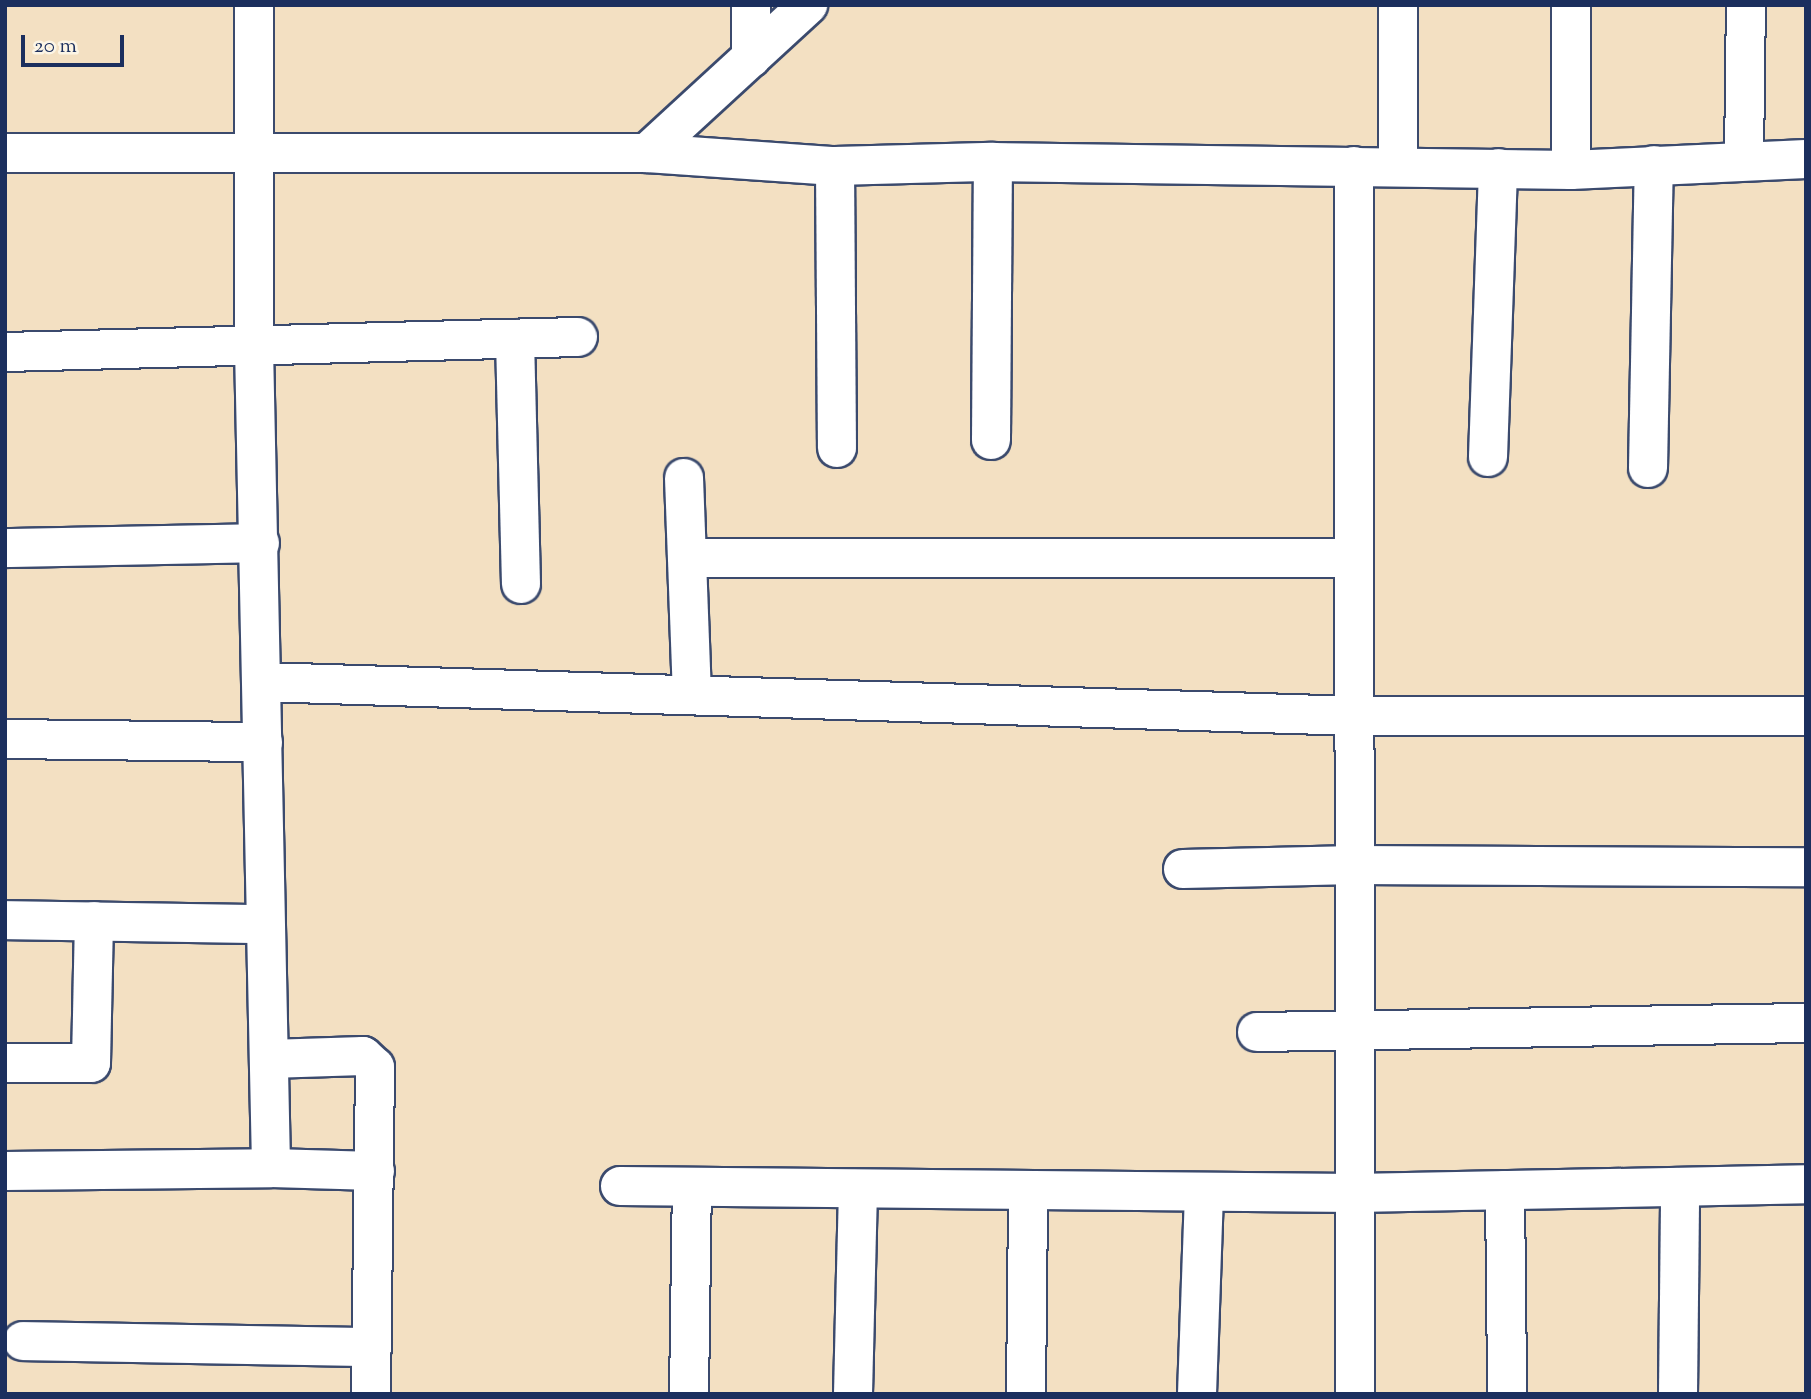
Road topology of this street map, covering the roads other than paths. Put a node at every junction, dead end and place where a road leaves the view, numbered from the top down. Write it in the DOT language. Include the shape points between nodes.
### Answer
graph roads {
  1 [pos="254,5"];
  2 [pos="751,5"];
  3 [pos="808,5"];
  4 [pos="1398,5"];
  5 [pos="1571,5"];
  6 [pos="1746,5"];
  7 [pos="751,58"];
  8 [pos="5,153"];
  9 [pos="256,153"];
  10 [pos="647,153"];
  11 [pos="1806,159"];
  12 [pos="1744,160"];
  13 [pos="993,162"];
  14 [pos="1654,165"];
  15 [pos="835,166"];
  16 [pos="1354,166"];
  17 [pos="1398,166"];
  18 [pos="1498,168"];
  19 [pos="1571,170"];
  20 [pos="578,337"];
  21 [pos="515,339"];
  22 [pos="254,347"];
  23 [pos="5,352"];
  24 [pos="991,440"];
  25 [pos="837,447"];
  26 [pos="1488,457"];
  27 [pos="1648,468"];
  28 [pos="684,478"];
  29 [pos="260,543"];
  30 [pos="5,548"];
  31 [pos="688,558"];
  32 [pos="1354,558"];
  33 [pos="521,584"];
  34 [pos="262,682"];
  35 [pos="692,695"];
  36 [pos="1354,716"];
  37 [pos="1806,716"];
  38 [pos="5,738"];
  39 [pos="263,742"];
  40 [pos="1354,865"];
  41 [pos="1806,866"];
  42 [pos="1183,869"];
  43 [pos="5,920"];
  44 [pos="93,921"];
  45 [pos="265,924"];
  46 [pos="1806,1023"];
  47 [pos="1355,1031"];
  48 [pos="1257,1032"];
  49 [pos="269,1059"];
  50 [pos="5,1063"];
  51 [pos="271,1168"];
  52 [pos="5,1171"];
  53 [pos="375,1171"];
  54 [pos="1806,1185"];
  55 [pos="620,1186"];
  56 [pos="692,1187"];
  57 [pos="1680,1187"];
  58 [pos="858,1189"];
  59 [pos="1028,1190"];
  60 [pos="1505,1190"];
  61 [pos="1204,1192"];
  62 [pos="1356,1193"];
  63 [pos="23,1341"];
  64 [pos="372,1347"];
  65 [pos="371,1394"];
  66 [pos="690,1394"];
  67 [pos="853,1394"];
  68 [pos="1026,1394"];
  69 [pos="1197,1394"];
  70 [pos="1354,1394"];
  71 [pos="1507,1394"];
  72 [pos="1678,1394"];
  1 -- 9 [label="street"];
  2 -- 7 [label="street"];
  3 -- 7 [label="street"];
  4 -- 17 [label="street"];
  5 -- 19 [label="street"];
  6 -- 12 [label="street"];
  7 -- 10 [label="street"];
  8 -- 9 [label="street"];
  9 -- 10 [label="street"];
  9 -- 22 [label="street"];
  10 -- 15 [label="street"];
  11 -- 12 [label="street"];
  12 -- 14 [label="street"];
  13 -- 15 [label="street"];
  13 -- 16 [label="street"];
  13 -- 24 [label="street"];
  14 -- 19 [label="street"];
  14 -- 27 [label="street"];
  15 -- 25 [label="street"];
  16 -- 17 [label="street"];
  16 -- 32 [label="street"];
  17 -- 18 [label="street"];
  18 -- 19 [label="street"];
  18 -- 26 [label="street"];
  20 -- 21 [label="street"];
  21 -- 22 [label="street"];
  21 -- 33 [label="street"];
  22 -- 23 [label="street"];
  22 -- 29 [label="street"];
  28 -- 31 [label="street"];
  29 -- 30 [label="street"];
  29 -- 34 [label="street"];
  31 -- 32 [label="street"];
  31 -- 35 [label="street"];
  32 -- 36 [label="street"];
  34 -- 35 [label="street"];
  34 -- 39 [label="street"];
  35 -- 36 [label="street"];
  36 -- 37 [label="street"];
  36 -- 40 [label="street"];
  38 -- 39 [label="street"];
  39 -- 45 [label="street"];
  40 -- 41 [label="street"];
  40 -- 42 [label="street"];
  40 -- 47 [label="street"];
  43 -- 44 [label="street"];
  44 -- 45 [label="street"];
  44 -- 50 [label="street" via="91,1063"];
  45 -- 49 [label="street"];
  46 -- 47 [label="street"];
  47 -- 48 [label="street"];
  47 -- 62 [label="street"];
  49 -- 51 [label="street"];
  49 -- 53 [label="street" via="363,1056 375,1067"];
  51 -- 52 [label="street"];
  51 -- 53 [label="street"];
  53 -- 64 [label="street"];
  54 -- 57 [label="street"];
  55 -- 56 [label="street"];
  56 -- 58 [label="street"];
  56 -- 66 [label="street"];
  57 -- 60 [label="street"];
  57 -- 72 [label="street"];
  58 -- 59 [label="street"];
  58 -- 67 [label="street"];
  59 -- 61 [label="street"];
  59 -- 68 [label="street"];
  60 -- 62 [label="street"];
  60 -- 71 [label="street"];
  61 -- 62 [label="street"];
  61 -- 69 [label="street"];
  62 -- 70 [label="street"];
  63 -- 64 [label="street"];
  64 -- 65 [label="street"];
}
